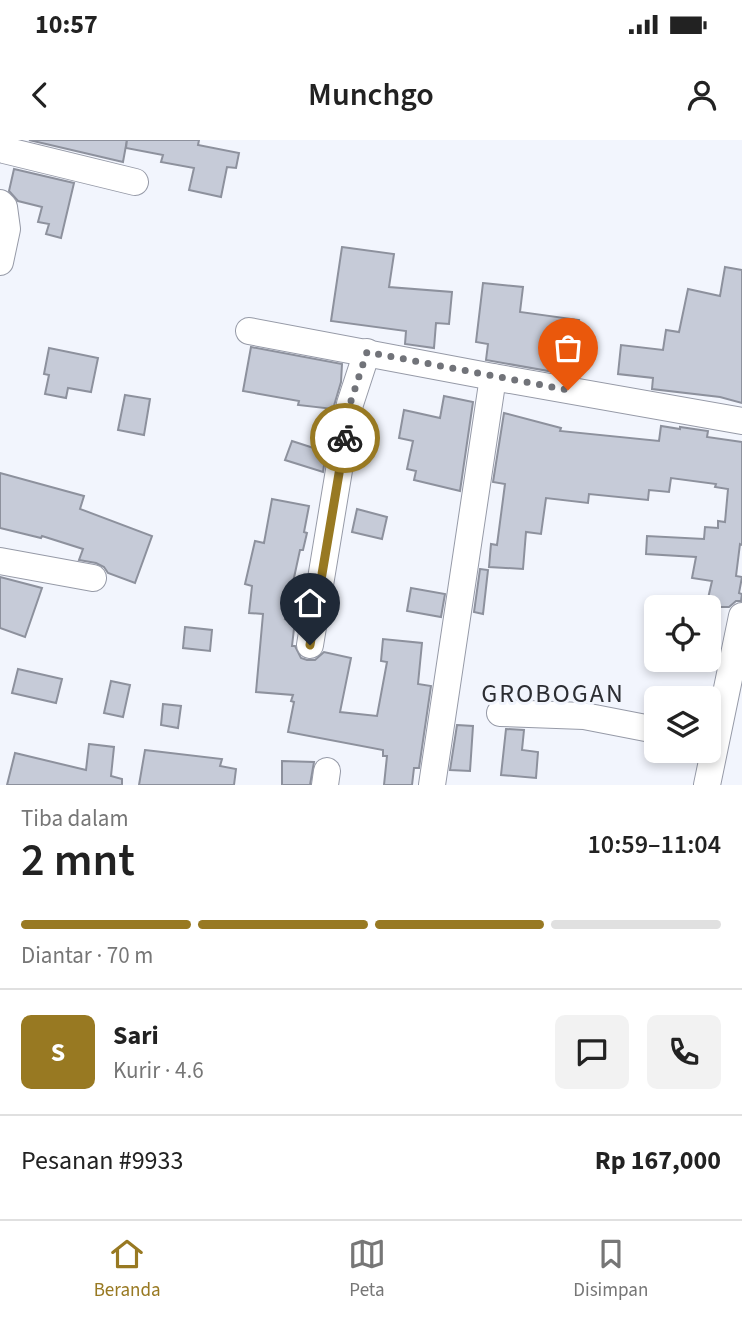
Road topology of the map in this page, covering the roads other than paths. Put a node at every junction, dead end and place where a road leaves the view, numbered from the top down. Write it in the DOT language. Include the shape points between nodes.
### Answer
graph roads {
  1 [pos="3,153"];
  2 [pos="135,182"];
  3 [pos="0,204"];
  4 [pos="0,262"];
  5 [pos="249,331"];
  6 [pos="367,352"];
  7 [pos="493,377"];
  8 [pos="742,421"];
  9 [pos="0,561"];
  10 [pos="93,578"];
  11 [pos="742,617"];
  12 [pos="310,645"];
  13 [pos="721,702"];
  14 [pos="500,713"];
  15 [pos="644,728"];
  16 [pos="709,763"];
  17 [pos="432,785"];
  18 [pos="707,785"];
  1 -- 2 [label="street"];
  3 -- 4 [label="street" via="8,229"];
  5 -- 6 [label="street"];
  6 -- 7 [label="street"];
  6 -- 12 [label="street" via="350,404"];
  7 -- 8 [label="street"];
  7 -- 17 [label="street"];
  9 -- 10 [label="street"];
  11 -- 13 [label="street"];
  14 -- 15 [label="street" via="584,716"];
  16 -- 18 [label="street"];
}
